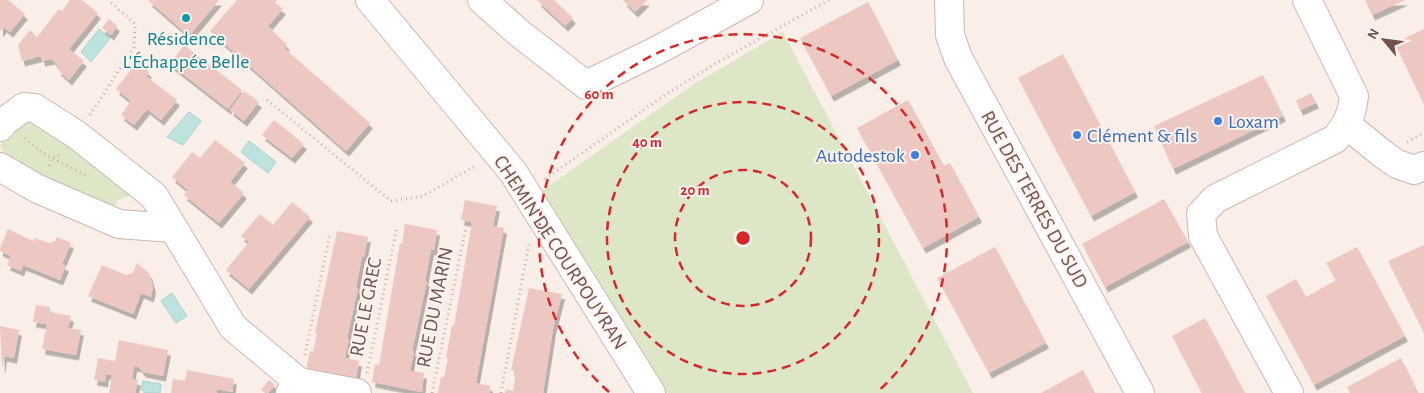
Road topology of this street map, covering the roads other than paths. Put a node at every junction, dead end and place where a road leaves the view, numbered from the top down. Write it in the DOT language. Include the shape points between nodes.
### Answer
graph roads {
  1 [pos="370,0"];
  2 [pos="482,0"];
  3 [pos="749,0"];
  4 [pos="949,0"];
  5 [pos="1307,0"];
  6 [pos="2,124"];
  7 [pos="1347,125"];
  8 [pos="1424,166"];
  9 [pos="0,167"];
  10 [pos="172,228"];
  11 [pos="362,385"];
  12 [pos="295,387"];
  13 [pos="651,393"];
  14 [pos="1140,393"];
  15 [pos="1289,393"];
  1 -- 13 [label="street, CHEMIN DE COURPOUYRAN" via="496,151 526,193"];
  2 -- 3 [label="street" via="586,85"];
  4 -- 14 [label="street, RUE DES TERRES DU SUD" via="950,35 958,58"];
  5 -- 7 [label="street" via="1354,96"];
  6 -- 10 [label="street" via="24,107 35,108 77,135 154,196"];
  7 -- 8 [label="street" via="1397,164 1414,170"];
  7 -- 15 [label="street" via="1335,139 1215,199 1201,214 1203,236"];
  9 -- 10 [label="street" via="38,189 120,224"];
  10 -- 12 [label="street" via="233,327"];
  11 -- 12 [label="street"];
}
